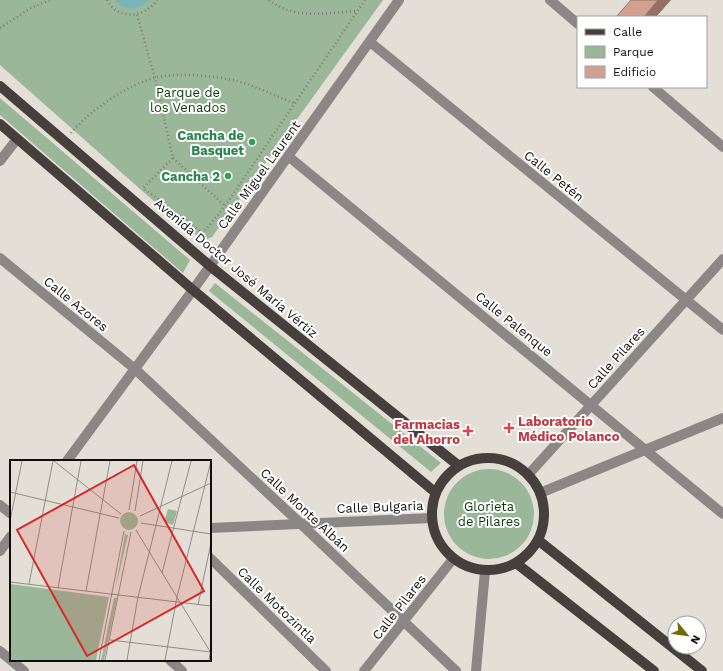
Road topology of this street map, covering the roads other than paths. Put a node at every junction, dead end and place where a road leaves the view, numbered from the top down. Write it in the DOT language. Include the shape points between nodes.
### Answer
graph roads {
  1 [pos="399,0"];
  2 [pos="550,0"];
  3 [pos="577,23"];
  4 [pos="370,42"];
  5 [pos="0,86"];
  6 [pos="654,88"];
  7 [pos="0,124"];
  8 [pos="17,139"];
  9 [pos="723,146"];
  10 [pos="288,156"];
  11 [pos="0,161"];
  12 [pos="0,258"];
  13 [pos="723,259"];
  14 [pos="210,266"];
  15 [pos="193,290"];
  16 [pos="686,300"];
  17 [pos="723,330"];
  18 [pos="135,369"];
  19 [pos="591,404"];
  20 [pos="723,418"];
  21 [pos="645,448"];
  22 [pos="68,460"];
  23 [pos="459,466"];
  24 [pos="528,475"];
  25 [pos="436,493"];
  26 [pos="540,493"];
  27 [pos="0,505"];
  28 [pos="10,513"];
  29 [pos="723,514"];
  30 [pos="432,518"];
  31 [pos="301,524"];
  32 [pos="211,528"];
  33 [pos="8,539"];
  34 [pos="538,540"];
  35 [pos="0,551"];
  36 [pos="211,559"];
  37 [pos="453,559"];
  38 [pos="516,563"];
  39 [pos="485,570"];
  40 [pos="404,621"];
  41 [pos="0,651"];
  42 [pos="10,659"];
  43 [pos="12,661"];
  44 [pos="171,661"];
  45 [pos="24,671"];
  46 [pos="182,671"];
  47 [pos="326,671"];
  48 [pos="364,671"];
  49 [pos="456,671"];
  50 [pos="476,671"];
  51 [pos="654,671"];
  52 [pos="702,671"];
  1 -- 4 [label="street, Calle Miguel Laurent"];
  2 -- 3 [label="street"];
  4 -- 10 [label="street, Calle Miguel Laurent"];
  4 -- 16 [label="street, Calle Petén"];
  5 -- 14 [label="main road, Avenida Doctor José María Vértiz"];
  6 -- 9 [label="street"];
  7 -- 8 [label="main road"];
  8 -- 11 [label="street"];
  8 -- 15 [label="main road"];
  10 -- 14 [label="street, Calle Miguel Laurent"];
  10 -- 19 [label="street, Calle Palenque"];
  12 -- 18 [label="street, Calle Azores"];
  13 -- 16 [label="street, Calle Pilares"];
  14 -- 15 [label="street, Calle Miguel Laurent"];
  14 -- 23 [label="main road, Avenida Doctor José María Vértiz"];
  15 -- 18 [label="street, Calle Miguel Laurent"];
  15 -- 25 [label="main road"];
  16 -- 17 [label="street, Calle Petén"];
  16 -- 19 [label="street, Calle Pilares"];
  18 -- 22 [label="street, Calle Miguel Laurent"];
  18 -- 31 [label="street, Calle Monte Albán"];
  19 -- 21 [label="street, Calle Palenque"];
  19 -- 24 [label="street, Calle Pilares"];
  20 -- 21 [label="street"];
  21 -- 26 [label="street"];
  21 -- 29 [label="street, Calle Palenque"];
  23 -- 24 [label="main road" via="473,460 488,458 502,460"];
  23 -- 25 [label="main road" via="450,473"];
  24 -- 26 [label="main road"];
  25 -- 30 [label="main road"];
  26 -- 34 [label="main road" via="544,509"];
  27 -- 28 [label="street"];
  30 -- 31 [label="street, Calle Bulgaria"];
  30 -- 37 [label="main road" via="435,534"];
  31 -- 32 [label="street, Calle Bulgaria"];
  31 -- 40 [label="street, Calle Monte Albán"];
  33 -- 35 [label="street"];
  34 -- 38 [label="main road"];
  34 -- 52 [label="main road"];
  36 -- 47 [label="street, Calle Motozintla"];
  37 -- 39 [label="main road" via="468,567"];
  37 -- 40 [label="street, Calle Pilares"];
  38 -- 39 [label="main road" via="496,570"];
  38 -- 51 [label="main road"];
  39 -- 50 [label="street"];
  40 -- 48 [label="street, Calle Pilares"];
  40 -- 49 [label="street, Calle Monte Albán"];
  41 -- 42 [label="street"];
  43 -- 45 [label="street"];
  44 -- 46 [label="street"];
}
